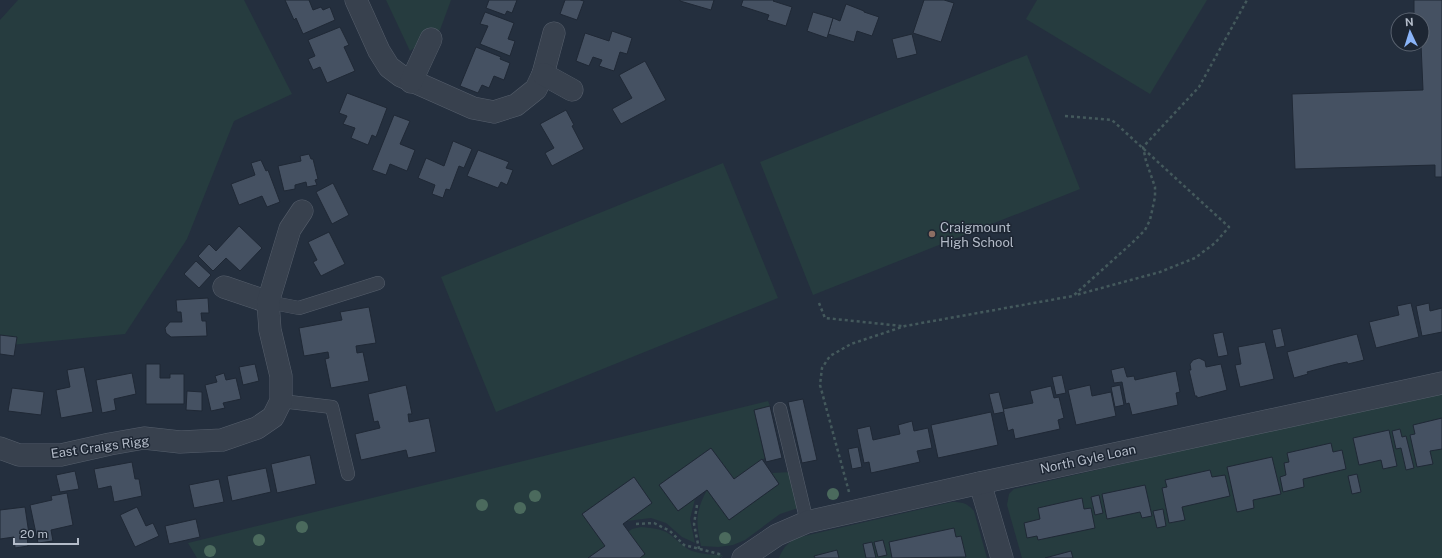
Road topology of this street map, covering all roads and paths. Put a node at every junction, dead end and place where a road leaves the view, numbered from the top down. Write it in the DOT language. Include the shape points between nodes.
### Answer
graph roads {
  1 [pos="356,0"];
  2 [pos="1247,0"];
  3 [pos="554,33"];
  4 [pos="431,39"];
  5 [pos="543,74"];
  6 [pos="411,82"];
  7 [pos="572,90"];
  8 [pos="1065,116"];
  9 [pos="1143,147"];
  10 [pos="302,211"];
  11 [pos="378,283"];
  12 [pos="224,287"];
  13 [pos="1073,296"];
  14 [pos="268,302"];
  15 [pos="819,303"];
  16 [pos="905,326"];
  17 [pos="1442,383"];
  18 [pos="281,401"];
  19 [pos="780,409"];
  20 [pos="0,448"];
  21 [pos="348,474"];
  22 [pos="980,483"];
  23 [pos="697,505"];
  24 [pos="854,511"];
  25 [pos="806,522"];
  26 [pos="636,524"];
  27 [pos="699,550"];
  28 [pos="747,557"];
  29 [pos="724,558"];
  30 [pos="1002,558"];
  1 -- 6 [label="street" via="389,67"];
  2 -- 9 [label="path" via="1199,87"];
  3 -- 5 [label="street"];
  4 -- 6 [label="street"];
  5 -- 6 [label="street" via="536,89 516,105 494,112 473,108"];
  5 -- 7 [label="street"];
  8 -- 9 [label="path" via="1112,120"];
  9 -- 13 [label="path" via="1155,187 1150,220 1145,230 1132,243"];
  9 -- 13 [label="path" via="1229,227 1215,243 1195,258 1160,272"];
  10 -- 14 [label="street, East Craigs Rigg" via="290,229"];
  11 -- 14 [label="lane" via="299,308"];
  12 -- 14 [label="street"];
  13 -- 16 [label="path"];
  14 -- 18 [label="street, East Craigs Rigg" via="270,330 281,376"];
  15 -- 16 [label="path" via="825,318"];
  16 -- 24 [label="path" via="851,344 830,356 822,368 820,385"];
  17 -- 22 [label="street, North Gyle Loan"];
  18 -- 20 [label="street, East Craigs Rigg" via="273,417 257,428 222,440 180,442 144,438 62,455 19,455"];
  18 -- 21 [label="lane" via="332,407"];
  19 -- 25 [label="lane"];
  22 -- 24 [label="street, North Gyle Loan"];
  22 -- 30 [label="street"];
  23 -- 27 [label="path" via="694,524"];
  24 -- 25 [label="street, North Gyle Loan"];
  25 -- 28 [label="street, North Gyle Loan" via="777,535"];
  26 -- 27 [label="path" via="654,523 670,531 684,545"];
  27 -- 29 [label="path" via="719,554"];
}
